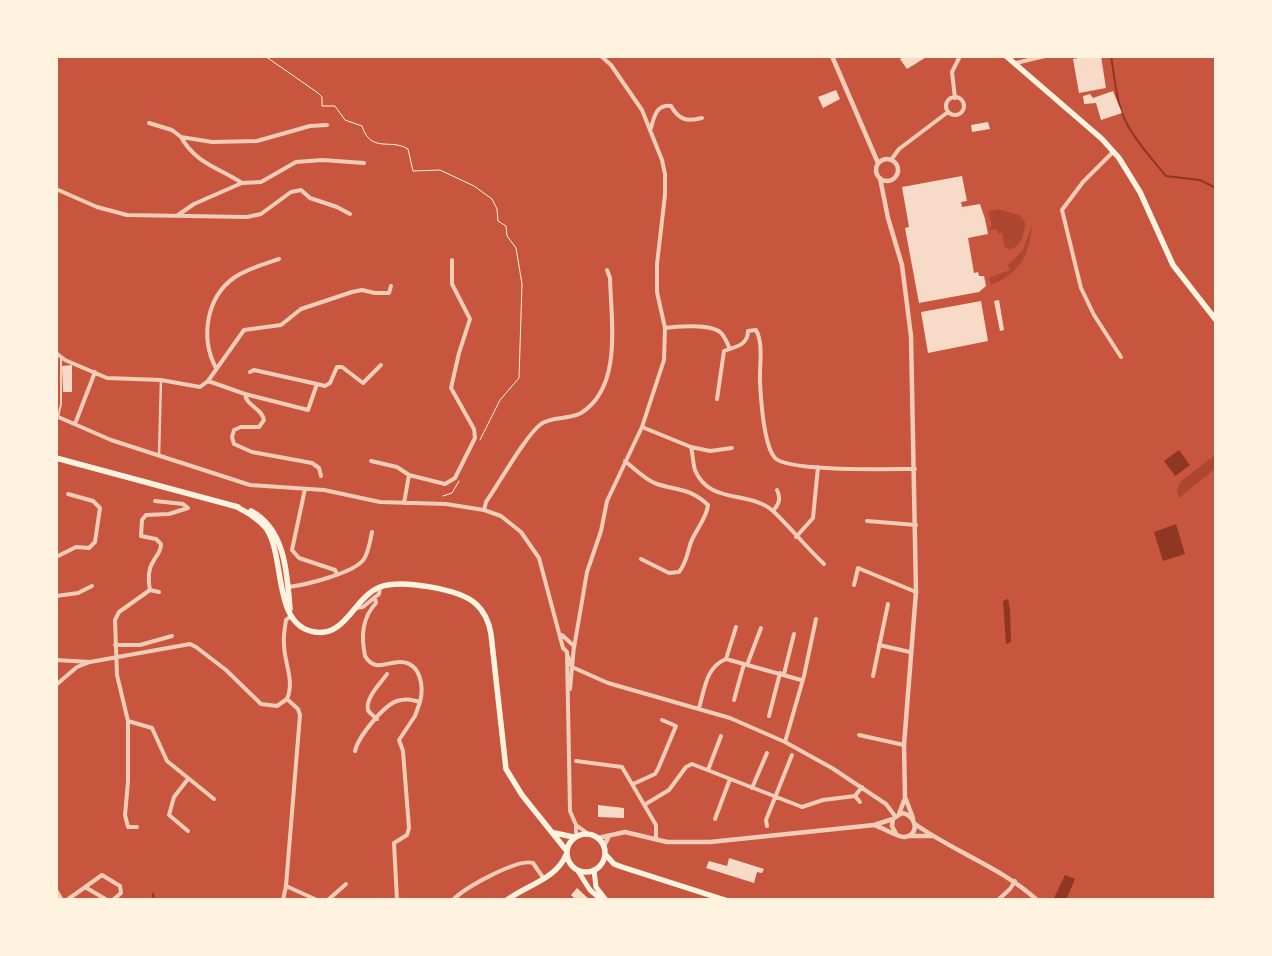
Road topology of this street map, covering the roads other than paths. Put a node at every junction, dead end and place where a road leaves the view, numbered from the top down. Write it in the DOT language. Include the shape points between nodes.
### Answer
graph roads {
  1 [pos="602,56"];
  2 [pos="832,56"];
  3 [pos="960,56"];
  4 [pos="1006,56"];
  5 [pos="1045,56"];
  6 [pos="1016,63"];
  7 [pos="955,98"];
  8 [pos="948,112"];
  9 [pos="702,118"];
  10 [pos="149,123"];
  11 [pos="327,125"];
  12 [pos="651,128"];
  13 [pos="182,137"];
  14 [pos="1114,152"];
  15 [pos="892,160"];
  16 [pos="364,163"];
  17 [pos="878,163"];
  18 [pos="880,178"];
  19 [pos="888,180"];
  20 [pos="242,183"];
  21 [pos="56,189"];
  22 [pos="884,190"];
  23 [pos="350,214"];
  24 [pos="178,215"];
  25 [pos="279,259"];
  26 [pos="452,260"];
  27 [pos="607,270"];
  28 [pos="391,286"];
  29 [pos="1216,320"];
  30 [pos="665,328"];
  31 [pos="730,349"];
  32 [pos="56,353"];
  33 [pos="61,357"];
  34 [pos="1121,357"];
  35 [pos="381,364"];
  36 [pos="216,368"];
  37 [pos="95,372"];
  38 [pos="250,372"];
  39 [pos="161,380"];
  40 [pos="208,381"];
  41 [pos="317,384"];
  42 [pos="245,394"];
  43 [pos="717,400"];
  44 [pos="57,416"];
  45 [pos="75,424"];
  46 [pos="642,426"];
  47 [pos="691,448"];
  48 [pos="732,448"];
  49 [pos="159,456"];
  50 [pos="56,458"];
  51 [pos="371,461"];
  52 [pos="625,461"];
  53 [pos="818,467"];
  54 [pos="915,469"];
  55 [pos="409,475"];
  56 [pos="321,476"];
  57 [pos="305,490"];
  58 [pos="777,490"];
  59 [pos="68,494"];
  60 [pos="155,501"];
  61 [pos="404,503"];
  62 [pos="235,506"];
  63 [pos="484,510"];
  64 [pos="773,511"];
  65 [pos="867,521"];
  66 [pos="916,524"];
  67 [pos="372,532"];
  68 [pos="796,537"];
  69 [pos="277,555"];
  70 [pos="56,557"];
  71 [pos="641,558"];
  72 [pos="824,564"];
  73 [pos="337,574"];
  74 [pos="854,585"];
  75 [pos="92,586"];
  76 [pos="288,587"];
  77 [pos="380,587"];
  78 [pos="150,590"];
  79 [pos="159,592"];
  80 [pos="916,592"];
  81 [pos="56,596"];
  82 [pos="375,597"];
  83 [pos="888,604"];
  84 [pos="353,608"];
  85 [pos="290,616"];
  86 [pos="816,620"];
  87 [pos="736,627"];
  88 [pos="761,628"];
  89 [pos="576,631"];
  90 [pos="794,634"];
  91 [pos="172,636"];
  92 [pos="567,642"];
  93 [pos="115,645"];
  94 [pos="879,645"];
  95 [pos="574,648"];
  96 [pos="910,652"];
  97 [pos="567,653"];
  98 [pos="116,658"];
  99 [pos="726,659"];
  100 [pos="56,660"];
  101 [pos="90,662"];
  102 [pos="746,664"];
  103 [pos="572,668"];
  104 [pos="782,673"];
  105 [pos="387,674"];
  106 [pos="874,676"];
  107 [pos="801,680"];
  108 [pos="56,686"];
  109 [pos="569,698"];
  110 [pos="287,699"];
  111 [pos="734,700"];
  112 [pos="420,702"];
  113 [pos="699,708"];
  114 [pos="770,716"];
  115 [pos="377,719"];
  116 [pos="662,720"];
  117 [pos="128,721"];
  118 [pos="859,735"];
  119 [pos="721,736"];
  120 [pos="785,742"];
  121 [pos="904,745"];
  122 [pos="355,751"];
  123 [pos="767,752"];
  124 [pos="792,755"];
  125 [pos="576,761"];
  126 [pos="708,770"];
  127 [pos="188,779"];
  128 [pos="730,780"];
  129 [pos="633,784"];
  130 [pos="752,788"];
  131 [pos="862,788"];
  132 [pos="855,796"];
  133 [pos="775,797"];
  134 [pos="905,797"];
  135 [pos="214,799"];
  136 [pos="860,802"];
  137 [pos="644,805"];
  138 [pos="896,817"];
  139 [pos="913,818"];
  140 [pos="715,819"];
  141 [pos="915,824"];
  142 [pos="576,825"];
  143 [pos="874,825"];
  144 [pos="767,826"];
  145 [pos="137,828"];
  146 [pos="188,831"];
  147 [pos="555,833"];
  148 [pos="587,833"];
  149 [pos="896,834"];
  150 [pos="609,836"];
  151 [pos="933,836"];
  152 [pos="575,837"];
  153 [pos="906,837"];
  154 [pos="598,838"];
  155 [pos="656,839"];
  156 [pos="604,846"];
  157 [pos="566,852"];
  158 [pos="605,854"];
  159 [pos="614,864"];
  160 [pos="600,866"];
  161 [pos="560,867"];
  162 [pos="572,867"];
  163 [pos="594,870"];
  164 [pos="578,871"];
  165 [pos="544,879"];
  166 [pos="1015,881"];
  167 [pos="346,884"];
  168 [pos="286,886"];
  169 [pos="85,887"];
  170 [pos="56,890"];
  171 [pos="62,900"];
  172 [pos="67,900"];
  173 [pos="107,900"];
  174 [pos="113,900"];
  175 [pos="283,900"];
  176 [pos="316,900"];
  177 [pos="328,900"];
  178 [pos="397,900"];
  179 [pos="454,900"];
  180 [pos="507,900"];
  181 [pos="604,900"];
  182 [pos="725,900"];
  183 [pos="998,900"];
  184 [pos="1037,900"];
  1 -- 12 [label="street" via="642,110"];
  2 -- 17 [label="street"];
  3 -- 7 [label="street" via="952,72"];
  4 -- 6 [label="main road"];
  5 -- 6 [label="street"];
  6 -- 14 [label="main road"];
  7 -- 8 [label="street" via="946,103"];
  7 -- 8 [label="street" via="963,103 962,111 955,115"];
  8 -- 15 [label="street" via="899,149"];
  9 -- 12 [label="street" via="682,119 671,106 666,105 657,111"];
  10 -- 13 [label="street" via="172,130"];
  11 -- 13 [label="street" via="310,126 257,141 212,142"];
  12 -- 30 [label="street" via="665,174 656,264 657,292"];
  13 -- 20 [label="street" via="186,147 209,167"];
  14 -- 29 [label="main road" via="1140,192 1173,265"];
  14 -- 34 [label="street" via="1083,182 1062,210 1081,288"];
  15 -- 17 [label="street" via="884,159"];
  15 -- 19 [label="street" via="897,171 894,178"];
  16 -- 20 [label="street" via="331,160 296,162 261,182"];
  17 -- 18 [label="street" via="876,170"];
  18 -- 19 [label="street"];
  18 -- 22 [label="street"];
  19 -- 22 [label="street"];
  20 -- 24 [label="street" via="194,204"];
  21 -- 24 [label="street" via="118,213"];
  22 -- 54 [label="street" via="885,206 902,265 910,317"];
  23 -- 24 [label="street" via="310,198 301,190 291,192 255,216"];
  25 -- 36 [label="street" via="255,266 237,276 225,286 212,307 206,339"];
  26 -- 55 [label="street" via="452,284 470,319 451,388 474,429 475,438 452,481 440,484"];
  27 -- 63 [label="street" via="610,278 610,352 608,374 602,390 579,414 546,422 534,431 486,502"];
  28 -- 36 [label="street" via="389,293 356,291 301,309 281,325 244,330"];
  30 -- 31 [label="street" via="716,329 722,332"];
  30 -- 46 [label="street" via="662,370"];
  31 -- 43 [label="street" via="722,355"];
  31 -- 53 [label="street" via="739,347 748,331 756,330 760,345 763,412 772,452 780,462"];
  32 -- 33 [label="street"];
  33 -- 37 [label="street"];
  33 -- 44 [label="lane" via="61,404"];
  35 -- 41 [label="street" via="364,382 339,366 330,384"];
  36 -- 40 [label="street"];
  37 -- 39 [label="street" via="107,378"];
  37 -- 45 [label="street"];
  38 -- 41 [label="street" via="254,370"];
  39 -- 40 [label="street" via="200,387"];
  39 -- 49 [label="street"];
  40 -- 42 [label="street"];
  41 -- 42 [label="street" via="308,410"];
  42 -- 56 [label="street" via="247,401 264,420 258,426 234,430 234,444 252,452 312,463 319,468"];
  44 -- 45 [label="street"];
  45 -- 49 [label="street"];
  46 -- 47 [label="street"];
  46 -- 52 [label="street"];
  47 -- 48 [label="street" via="710,451"];
  47 -- 64 [label="street" via="696,470 706,486 719,494 759,502"];
  49 -- 57 [label="street" via="250,485"];
  50 -- 62 [label="main road"];
  51 -- 55 [label="street" via="397,467"];
  52 -- 71 [label="street" via="647,479 687,490 708,505 679,572 669,573"];
  52 -- 89 [label="street" via="607,501 601,531 586,572"];
  53 -- 54 [label="street"];
  53 -- 68 [label="street" via="813,518"];
  54 -- 66 [label="street"];
  55 -- 61 [label="street"];
  57 -- 61 [label="street"];
  57 -- 73 [label="street" via="292,550 300,558 335,570"];
  58 -- 64 [label="street" via="780,496"];
  59 -- 70 [label="street" via="93,501 100,508 95,542 89,548 76,547"];
  60 -- 78 [label="street" via="182,504 188,508 170,514 146,515 142,520 141,536 156,539 161,544 150,568"];
  61 -- 63 [label="street"];
  62 -- 69 [label="main road" via="265,526"];
  62 -- 76 [label="main road" via="260,516 273,531 282,552"];
  63 -- 92 [label="street" via="508,520 534,549 561,633"];
  64 -- 68 [label="street"];
  65 -- 66 [label="street"];
  66 -- 80 [label="street"];
  67 -- 73 [label="street" via="362,562"];
  68 -- 72 [label="street"];
  69 -- 76 [label="main road" via="285,586"];
  69 -- 85 [label="main road" via="284,600"];
  73 -- 76 [label="street"];
  74 -- 80 [label="street" via="858,568"];
  75 -- 81 [label="street" via="78,593"];
  76 -- 85 [label="main road"];
  77 -- 82 [label="street"];
  77 -- 84 [label="main road"];
  77 -- 147 [label="main road" via="406,584 456,593 476,604 488,619 506,769 522,795"];
  78 -- 79 [label="street"];
  78 -- 93 [label="street" via="117,614"];
  80 -- 96 [label="street"];
  82 -- 84 [label="street" via="363,607"];
  82 -- 112 [label="street" via="376,603 363,624 365,656 378,665 403,662 416,670 422,686"];
  83 -- 94 [label="street"];
  84 -- 85 [label="main road" via="336,629 322,633 304,629"];
  85 -- 110 [label="street" via="286,620 284,644 290,679"];
  86 -- 107 [label="street"];
  87 -- 99 [label="street"];
  88 -- 102 [label="street"];
  89 -- 92 [label="street"];
  89 -- 95 [label="street"];
  90 -- 104 [label="street"];
  91 -- 93 [label="street" via="140,645"];
  92 -- 95 [label="street"];
  92 -- 97 [label="street"];
  93 -- 98 [label="street"];
  94 -- 96 [label="street"];
  94 -- 106 [label="street"];
  95 -- 97 [label="street"];
  95 -- 103 [label="street"];
  96 -- 121 [label="street"];
  97 -- 103 [label="street"];
  97 -- 109 [label="street"];
  98 -- 101 [label="street"];
  98 -- 110 [label="street" via="190,644 226,670 261,704 277,706"];
  98 -- 117 [label="street" via="118,684"];
  99 -- 102 [label="street"];
  99 -- 113 [label="street" via="709,672"];
  100 -- 101 [label="street"];
  101 -- 108 [label="street" via="77,667"];
  102 -- 104 [label="street"];
  102 -- 111 [label="street"];
  103 -- 109 [label="street"];
  103 -- 113 [label="street" via="608,683"];
  104 -- 107 [label="street"];
  104 -- 114 [label="street"];
  105 -- 115 [label="street" via="368,707"];
  107 -- 120 [label="street"];
  109 -- 142 [label="street" via="570,811"];
  110 -- 168 [label="street" via="300,715"];
  112 -- 115 [label="street" via="397,701"];
  112 -- 178 [label="street" via="416,716 400,740 409,828 407,835 394,843"];
  113 -- 120 [label="street"];
  115 -- 122 [label="street" via="357,742"];
  116 -- 129 [label="street" via="676,726 656,772"];
  117 -- 127 [label="street" via="152,728 167,760"];
  117 -- 145 [label="street" via="125,815 128,827"];
  118 -- 121 [label="street"];
  119 -- 126 [label="street"];
  120 -- 131 [label="street"];
  121 -- 134 [label="street"];
  123 -- 130 [label="street"];
  124 -- 133 [label="street"];
  125 -- 129 [label="street" via="619,765"];
  126 -- 128 [label="street"];
  126 -- 137 [label="street" via="692,764 686,767 669,790"];
  127 -- 135 [label="street"];
  127 -- 146 [label="street" via="174,796 169,816"];
  128 -- 130 [label="street"];
  128 -- 140 [label="street"];
  129 -- 137 [label="street"];
  130 -- 133 [label="street"];
  131 -- 132 [label="street"];
  131 -- 138 [label="street" via="886,804"];
  132 -- 133 [label="street" via="823,800 802,807"];
  132 -- 136 [label="street"];
  133 -- 144 [label="street" via="766,820"];
  134 -- 138 [label="street"];
  134 -- 139 [label="street"];
  137 -- 155 [label="street" via="656,825"];
  138 -- 139 [label="street" via="906,814"];
  138 -- 143 [label="street"];
  138 -- 149 [label="street" via="892,826"];
  139 -- 141 [label="street"];
  141 -- 151 [label="street"];
  141 -- 153 [label="street" via="912,833"];
  142 -- 148 [label="street"];
  142 -- 152 [label="street"];
  143 -- 149 [label="street"];
  143 -- 155 [label="street" via="710,842 677,843"];
  147 -- 152 [label="main road"];
  147 -- 157 [label="main road"];
  148 -- 152 [label="main road"];
  148 -- 154 [label="main road"];
  149 -- 153 [label="street"];
  150 -- 154 [label="street"];
  150 -- 155 [label="street" via="625,832"];
  150 -- 156 [label="street"];
  151 -- 153 [label="street"];
  151 -- 166 [label="street"];
  152 -- 157 [label="main road"];
  154 -- 156 [label="main road"];
  156 -- 158 [label="main road"];
  157 -- 161 [label="main road"];
  157 -- 162 [label="main road"];
  158 -- 159 [label="main road"];
  158 -- 160 [label="main road"];
  159 -- 160 [label="main road"];
  159 -- 182 [label="main road"];
  160 -- 163 [label="main road"];
  161 -- 162 [label="main road"];
  161 -- 165 [label="main road"];
  162 -- 164 [label="main road"];
  163 -- 164 [label="main road"];
  163 -- 181 [label="main road" via="596,887"];
  164 -- 181 [label="main road" via="584,882"];
  165 -- 179 [label="street" via="537,866 524,862 476,883"];
  165 -- 180 [label="main road"];
  166 -- 183 [label="street"];
  166 -- 184 [label="street"];
  167 -- 177 [label="street"];
  168 -- 175 [label="street"];
  168 -- 176 [label="street"];
  169 -- 172 [label="street"];
  169 -- 173 [label="street"];
  169 -- 174 [label="street" via="102,875 120,886 121,893"];
  170 -- 171 [label="street"];
}
